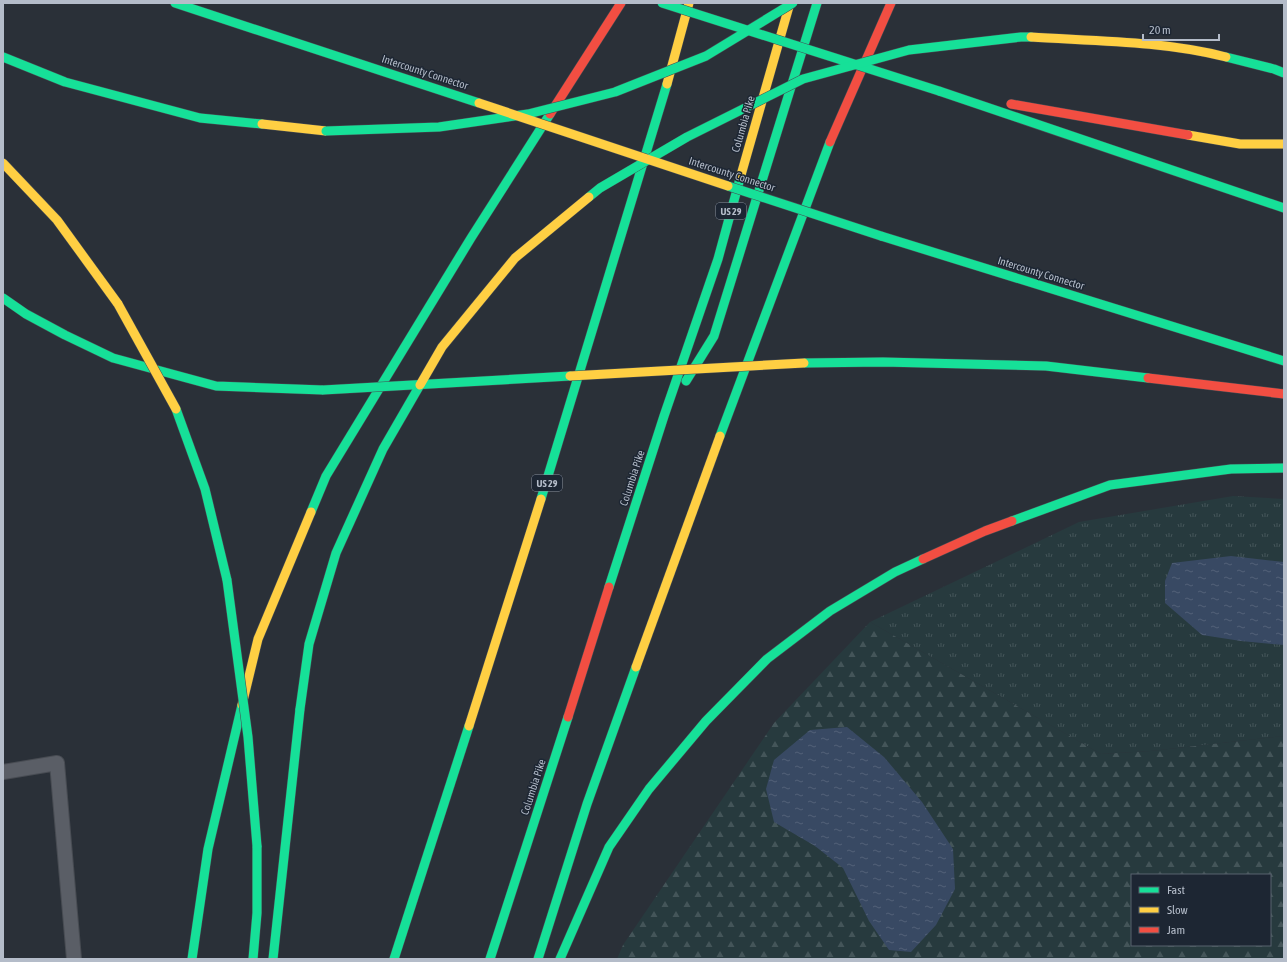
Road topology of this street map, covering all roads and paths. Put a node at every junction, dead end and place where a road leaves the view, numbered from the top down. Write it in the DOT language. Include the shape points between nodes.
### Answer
graph roads {
  1 [pos="175,3"];
  2 [pos="621,3"];
  3 [pos="662,3"];
  4 [pos="689,3"];
  5 [pos="790,3"];
  6 [pos="793,3"];
  7 [pos="817,3"];
  8 [pos="891,3"];
  9 [pos="588,38"];
  10 [pos="3,57"];
  11 [pos="1284,73"];
  12 [pos="567,87"];
  13 [pos="939,91"];
  14 [pos="1284,144"];
  15 [pos="3,163"];
  16 [pos="1284,208"];
  17 [pos="3,298"];
  18 [pos="1284,361"];
  19 [pos="1284,394"];
  20 [pos="664,416"];
  21 [pos="1284,468"];
  22 [pos="3,772"];
  23 [pos="74,959"];
  24 [pos="192,959"];
  25 [pos="254,959"];
  26 [pos="272,959"];
  27 [pos="394,959"];
  28 [pos="490,959"];
  29 [pos="538,959"];
  30 [pos="560,959"];
  1 -- 18 [label="highway, Intercounty Connector, bridge" via="881,236"];
  2 -- 12 [label="highway"];
  3 -- 13 [label="highway, bridge"];
  4 -- 27 [label="highway, US 29" via="558,448"];
  5 -- 20 [label="highway, Columbia Pike / US 29" via="718,259"];
  6 -- 10 [label="highway, bridge" via="706,56 614,92 528,114 440,127 326,131 200,118 65,82"];
  7 -- 20 [label="highway" via="714,336"];
  8 -- 29 [label="highway" via="824,157 695,502 587,804"];
  9 -- 12 [label="highway"];
  11 -- 26 [label="highway, bridge" via="1208,52 1136,43 1021,37 909,50 803,79 687,137 600,188 515,258 442,347 387,442 336,553 309,644"];
  12 -- 24 [label="highway" via="471,238 326,476 258,639 208,849"];
  13 -- 14 [label="highway" via="1240,144"];
  13 -- 16 [label="highway"];
  15 -- 25 [label="highway, bridge" via="58,220 118,304 176,409 204,489 227,580 248,737 257,846"];
  17 -- 19 [label="highway, bridge" via="26,314 113,358 216,386 323,390 804,363 883,362 1046,366"];
  20 -- 28 [label="highway, Columbia Pike / US 29"];
  21 -- 30 [label="highway" via="1231,469 1110,485 985,532 895,572 830,611 767,659 706,721 649,789 609,847"];
  22 -- 23 [label="lane" via="57,763"];
}
